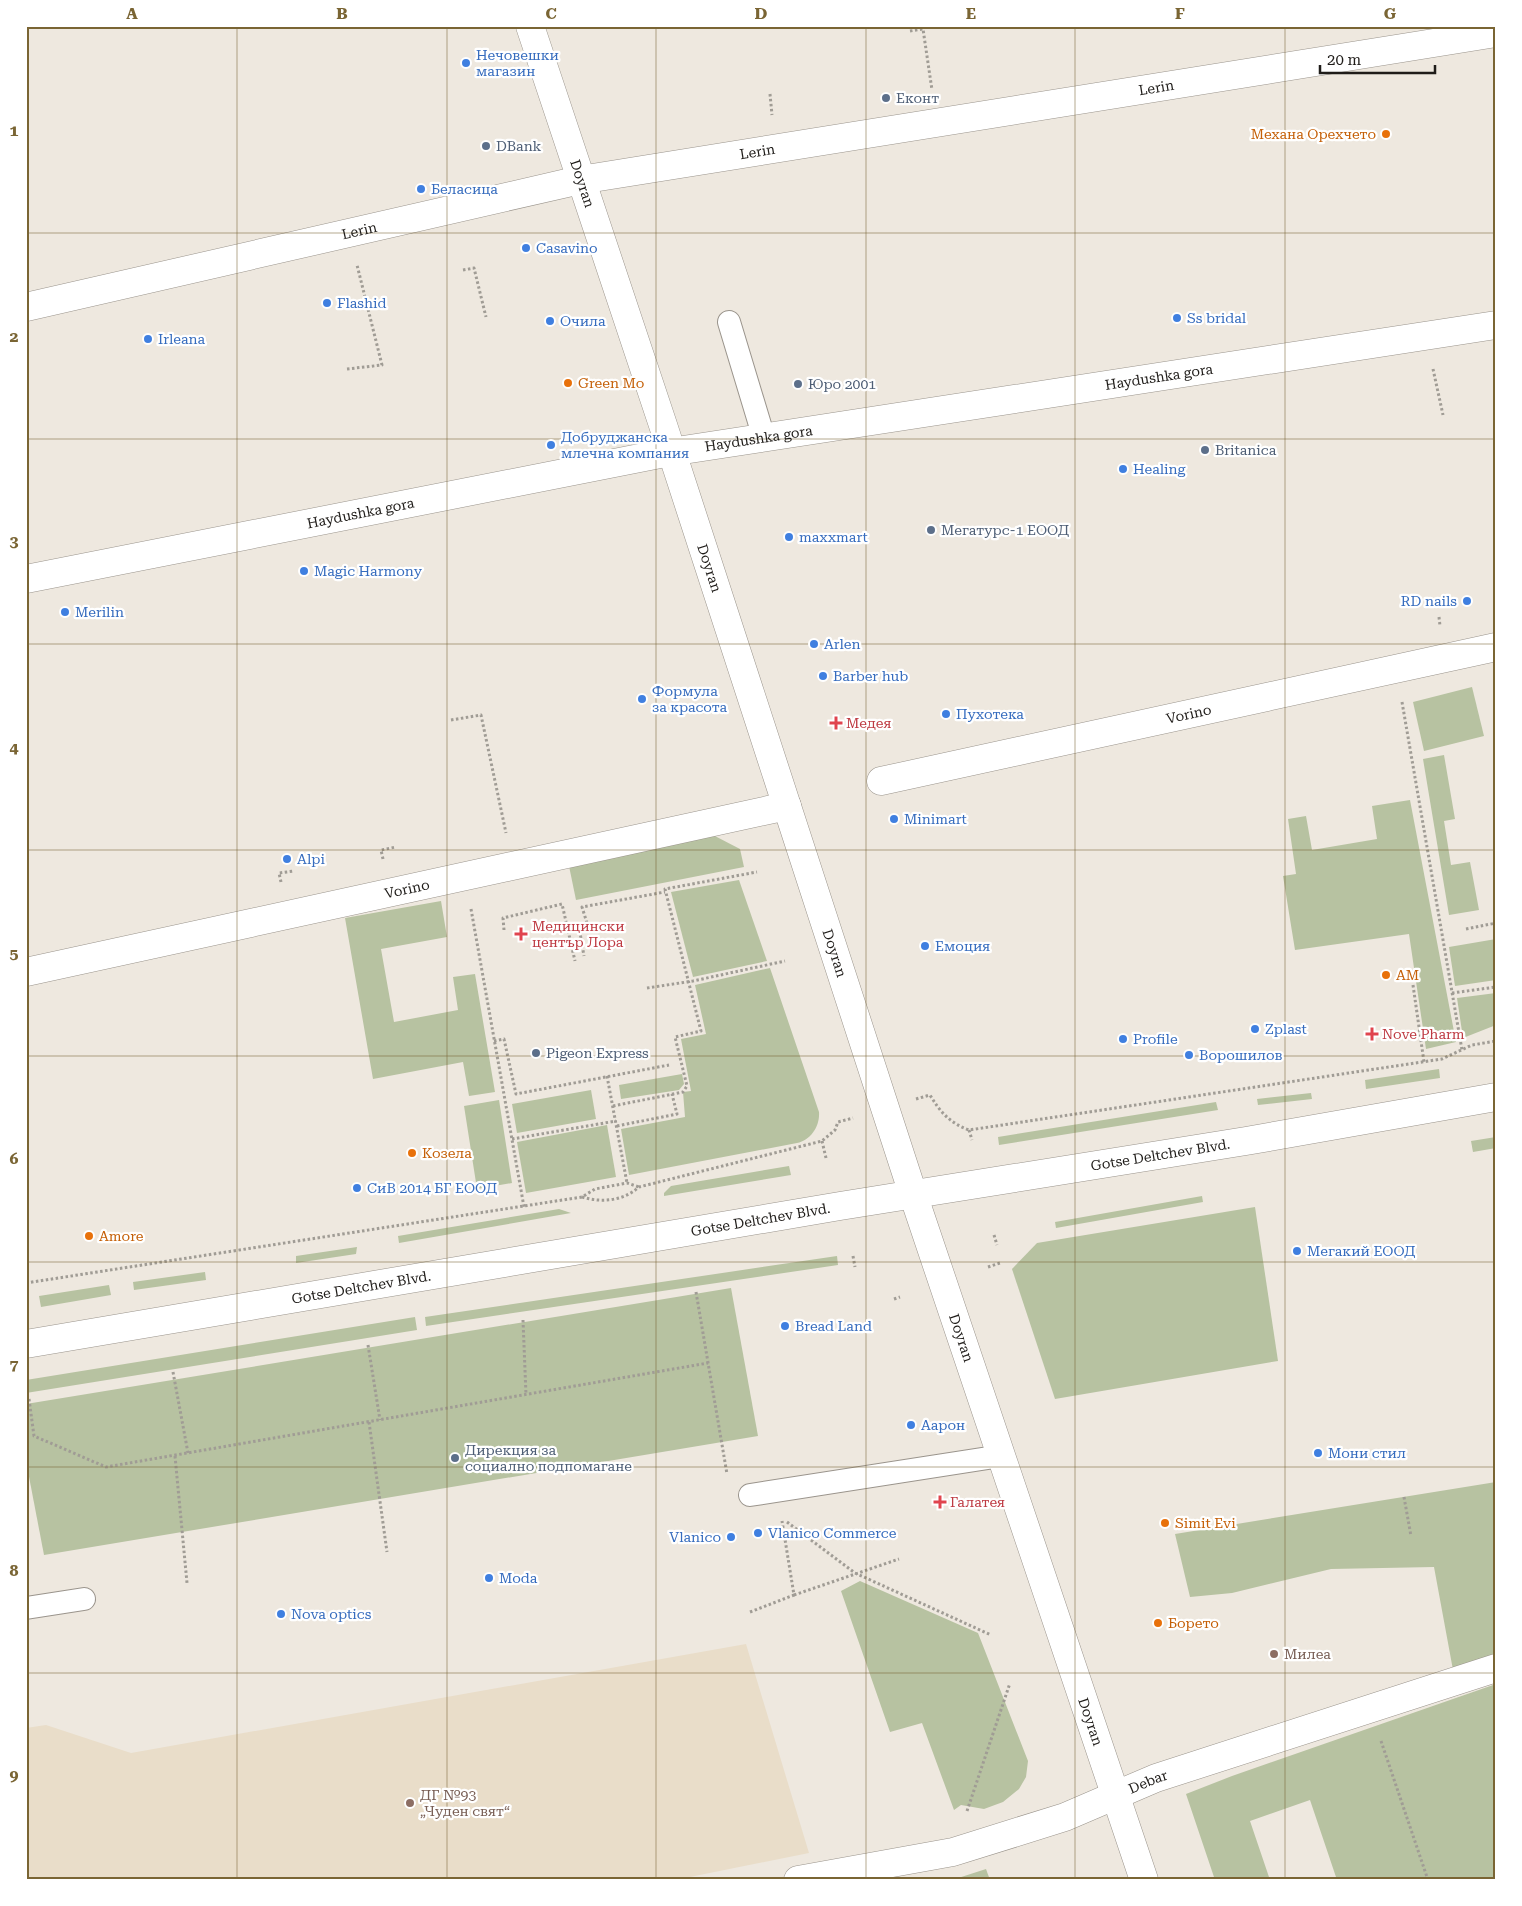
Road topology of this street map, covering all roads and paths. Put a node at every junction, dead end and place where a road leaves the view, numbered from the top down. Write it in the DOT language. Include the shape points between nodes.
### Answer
graph roads {
  1 [pos="530,26"];
  2 [pos="910,31"];
  3 [pos="1496,34"];
  4 [pos="936,122"];
  5 [pos="580,180"];
  6 [pos="349,233"];
  7 [pos="463,270"];
  8 [pos="26,307"];
  9 [pos="486,317"];
  10 [pos="729,322"];
  11 [pos="1496,325"];
  12 [pos="347,369"];
  13 [pos="1434,372"];
  14 [pos="1443,415"];
  15 [pos="764,438"];
  16 [pos="670,452"];
  17 [pos="26,579"];
  18 [pos="1496,647"];
  19 [pos="1396,670"];
  20 [pos="451,720"];
  21 [pos="881,781"];
  22 [pos="787,806"];
  23 [pos="396,847"];
  24 [pos="381,850"];
  25 [pos="512,866"];
  26 [pos="294,871"];
  27 [pos="757,872"];
  28 [pos="279,873"];
  29 [pos="465,876"];
  30 [pos="665,892"];
  31 [pos="587,923"];
  32 [pos="1496,923"];
  33 [pos="1466,929"];
  34 [pos="504,930"];
  35 [pos="568,930"];
  36 [pos="584,956"];
  37 [pos="575,961"];
  38 [pos="785,961"];
  39 [pos="26,972"];
  40 [pos="688,981"];
  41 [pos="1413,985"];
  42 [pos="1496,987"];
  43 [pos="647,988"];
  44 [pos="1452,993"];
  45 [pos="494,1041"];
  46 [pos="1496,1041"];
  47 [pos="1462,1050"];
  48 [pos="1424,1062"];
  49 [pos="669,1065"];
  50 [pos="607,1076"];
  51 [pos="672,1094"];
  52 [pos="1496,1097"];
  53 [pos="921,1098"];
  54 [pos="613,1106"];
  55 [pos="847,1119"];
  56 [pos="616,1121"];
  57 [pos="617,1126"];
  58 [pos="969,1130"];
  59 [pos="512,1139"];
  60 [pos="972,1140"];
  61 [pos="822,1141"];
  62 [pos="826,1158"];
  63 [pos="628,1183"];
  64 [pos="639,1187"];
  65 [pos="913,1194"];
  66 [pos="582,1197"];
  67 [pos="524,1207"];
  68 [pos="994,1235"];
  69 [pos="997,1245"];
  70 [pos="853,1256"];
  71 [pos="1000,1263"];
  72 [pos="855,1267"];
  73 [pos="988,1267"];
  74 [pos="26,1283"];
  75 [pos="696,1292"];
  76 [pos="900,1297"];
  77 [pos="894,1299"];
  78 [pos="523,1320"];
  79 [pos="26,1344"];
  80 [pos="368,1345"];
  81 [pos="708,1363"];
  82 [pos="173,1372"];
  83 [pos="526,1395"];
  84 [pos="29,1399"];
  85 [pos="380,1420"];
  86 [pos="368,1422"];
  87 [pos="188,1453"];
  88 [pos="175,1456"];
  89 [pos="1001,1456"];
  90 [pos="728,1479"];
  91 [pos="750,1495"];
  92 [pos="1404,1497"];
  93 [pos="1411,1536"];
  94 [pos="387,1552"];
  95 [pos="899,1559"];
  96 [pos="855,1573"];
  97 [pos="187,1583"];
  98 [pos="794,1595"];
  99 [pos="84,1599"];
  100 [pos="26,1608"];
  101 [pos="750,1612"];
  102 [pos="991,1635"];
  103 [pos="1496,1668"];
  104 [pos="1010,1683"];
  105 [pos="1370,1709"];
  106 [pos="1114,1794"];
  107 [pos="953,1852"];
  108 [pos="798,1880"];
  109 [pos="1144,1880"];
  110 [pos="1428,1880"];
  1 -- 5 [label="street, Doyran"];
  2 -- 4 [label="path" via="923,29"];
  3 -- 4 [label="street, Lerin"];
  4 -- 5 [label="street, Lerin"];
  5 -- 6 [label="street, Lerin"];
  5 -- 16 [label="street, Doyran"];
  6 -- 8 [label="street, Lerin"];
  6 -- 12 [label="path" via="382,365"];
  7 -- 9 [label="path" via="474,268"];
  10 -- 15 [label="lane"];
  11 -- 15 [label="street, Haydushka gora"];
  13 -- 14 [label="path"];
  15 -- 16 [label="street, Haydushka gora"];
  16 -- 17 [label="street, Haydushka gora"];
  16 -- 22 [label="street, Doyran"];
  18 -- 19 [label="street, Vorino"];
  19 -- 21 [label="street, Vorino"];
  19 -- 44 [label="path"];
  20 -- 25 [label="path" via="481,715"];
  22 -- 25 [label="street, Vorino"];
  22 -- 65 [label="street, Doyran"];
  23 -- 24 [label="path"];
  25 -- 29 [label="street, Vorino"];
  26 -- 28 [label="path"];
  27 -- 30 [label="path" via="664,889"];
  29 -- 39 [label="street, Vorino"];
  29 -- 45 [label="path"];
  30 -- 31 [label="path" via="582,907"];
  30 -- 40 [label="path"];
  32 -- 33 [label="path"];
  34 -- 35 [label="path" via="503,918 562,904"];
  35 -- 36 [label="path" via="579,927"];
  35 -- 37 [label="path"];
  38 -- 40 [label="path"];
  40 -- 43 [label="path"];
  40 -- 51 [label="path" via="701,1031 675,1036 688,1086 683,1092"];
  41 -- 48 [label="path"];
  42 -- 44 [label="path"];
  44 -- 47 [label="path"];
  45 -- 50 [label="path" via="504,1039 516,1094"];
  45 -- 59 [label="path"];
  46 -- 47 [label="path"];
  47 -- 48 [label="path" via="1442,1060"];
  48 -- 58 [label="path"];
  49 -- 50 [label="path"];
  50 -- 54 [label="path"];
  51 -- 54 [label="path"];
  51 -- 57 [label="path" via="677,1114"];
  52 -- 65 [label="street, Gotse Deltchev Blvd."];
  53 -- 58 [label="path" via="930,1095 939,1111 955,1125"];
  54 -- 56 [label="path"];
  55 -- 61 [label="path" via="838,1122 835,1130"];
  56 -- 57 [label="path"];
  56 -- 59 [label="path"];
  57 -- 63 [label="path"];
  58 -- 60 [label="path"];
  59 -- 67 [label="path"];
  61 -- 62 [label="path"];
  61 -- 64 [label="path"];
  63 -- 64 [label="path"];
  63 -- 66 [label="path" via="595,1189"];
  64 -- 66 [label="path" via="618,1199 604,1201"];
  65 -- 79 [label="street, Gotse Deltchev Blvd."];
  65 -- 89 [label="street, Doyran"];
  66 -- 67 [label="path"];
  67 -- 74 [label="path"];
  68 -- 69 [label="path"];
  70 -- 72 [label="path"];
  71 -- 73 [label="path"];
  75 -- 81 [label="path"];
  76 -- 77 [label="path"];
  78 -- 83 [label="path"];
  80 -- 85 [label="path"];
  81 -- 83 [label="path"];
  81 -- 90 [label="path"];
  82 -- 87 [label="path"];
  83 -- 85 [label="path"];
  84 -- 88 [label="path" via="34,1436 106,1467"];
  85 -- 86 [label="path"];
  86 -- 87 [label="path"];
  86 -- 94 [label="path"];
  87 -- 88 [label="path"];
  88 -- 97 [label="path"];
  89 -- 91 [label="lane"];
  89 -- 106 [label="street, Doyran"];
  92 -- 93 [label="path"];
  95 -- 96 [label="path"];
  96 -- 98 [label="path"];
  96 -- 98 [label="path" via="781,1518"];
  96 -- 102 [label="path"];
  98 -- 101 [label="path"];
  99 -- 100 [label="lane"];
  103 -- 105 [label="street, Debar"];
  104 -- 107 [label="path"];
  105 -- 106 [label="street, Debar"];
  105 -- 110 [label="path"];
  106 -- 107 [label="street, Debar" via="1065,1817"];
  106 -- 109 [label="street, Doyran"];
  107 -- 108 [label="street, Debar"];
}
